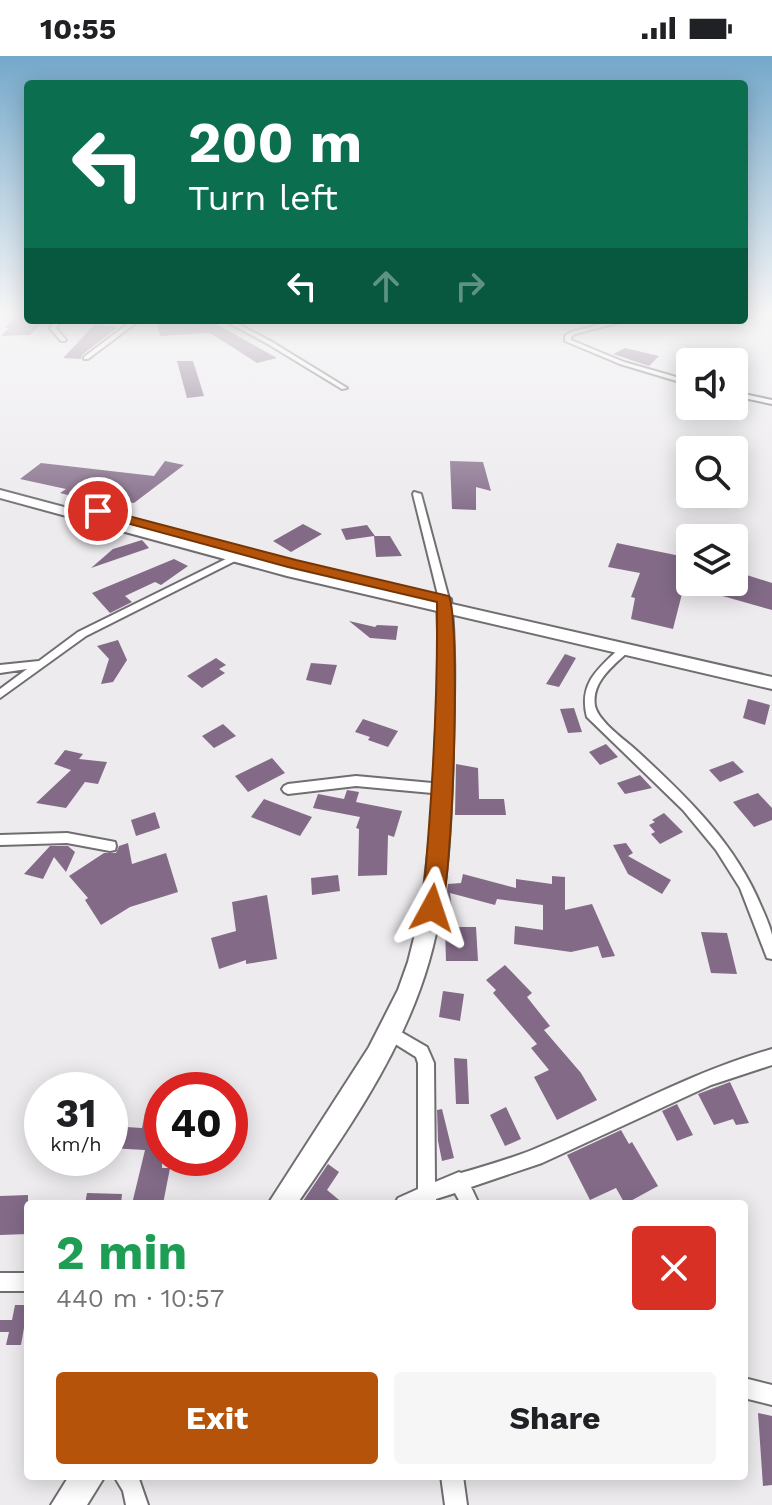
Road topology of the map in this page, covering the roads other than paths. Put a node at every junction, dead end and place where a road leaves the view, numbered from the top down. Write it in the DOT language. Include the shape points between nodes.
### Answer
graph roads {
  1 [pos="334,382"];
  2 [pos="344,388"];
  3 [pos="748,397"];
  4 [pos="772,402"];
  5 [pos="0,486"];
  6 [pos="0,494"];
  7 [pos="417,494"];
  8 [pos="44,500"];
  9 [pos="236,557"];
  10 [pos="445,604"];
  11 [pos="625,649"];
  12 [pos="42,664"];
  13 [pos="0,669"];
  14 [pos="772,674"];
  15 [pos="772,683"];
  16 [pos="0,694"];
  17 [pos="288,789"];
  18 [pos="443,789"];
  19 [pos="0,840"];
  20 [pos="110,846"];
  21 [pos="772,953"];
  22 [pos="389,1032"];
  23 [pos="772,1057"];
  24 [pos="459,1181"];
  25 [pos="426,1199"];
  26 [pos="284,1200"];
  27 [pos="468,1200"];
  28 [pos="0,1282"];
  29 [pos="24,1282"];
  30 [pos="748,1389"];
  31 [pos="772,1395"];
  32 [pos="86,1480"];
  33 [pos="128,1480"];
  34 [pos="453,1480"];
  35 [pos="67,1505"];
  36 [pos="137,1505"];
  37 [pos="456,1505"];
  1 -- 2 [label="street"];
  3 -- 4 [label="street"];
  5 -- 8 [label="main road"];
  6 -- 8 [label="main road"];
  7 -- 10 [label="street"];
  8 -- 9 [label="main road"];
  8 -- 10 [label="main road"];
  9 -- 10 [label="main road"];
  9 -- 12 [label="street" via="82,634"];
  10 -- 11 [label="main road"];
  10 -- 14 [label="main road"];
  10 -- 18 [label="street"];
  11 -- 15 [label="main road"];
  11 -- 21 [label="street" via="589,689 593,717 713,836 737,871"];
  12 -- 13 [label="street"];
  12 -- 16 [label="street"];
  17 -- 18 [label="street" via="356,781"];
  18 -- 22 [label="street" via="432,908 418,964"];
  19 -- 20 [label="street" via="67,838"];
  22 -- 25 [label="street" via="422,1052 426,1063"];
  22 -- 26 [label="street"];
  23 -- 24 [label="street" via="684,1087 537,1156"];
  24 -- 25 [label="street"];
  24 -- 27 [label="street"];
  28 -- 29 [label="street"];
  30 -- 31 [label="street"];
  32 -- 35 [label="street"];
  33 -- 36 [label="street"];
  34 -- 37 [label="street"];
}
